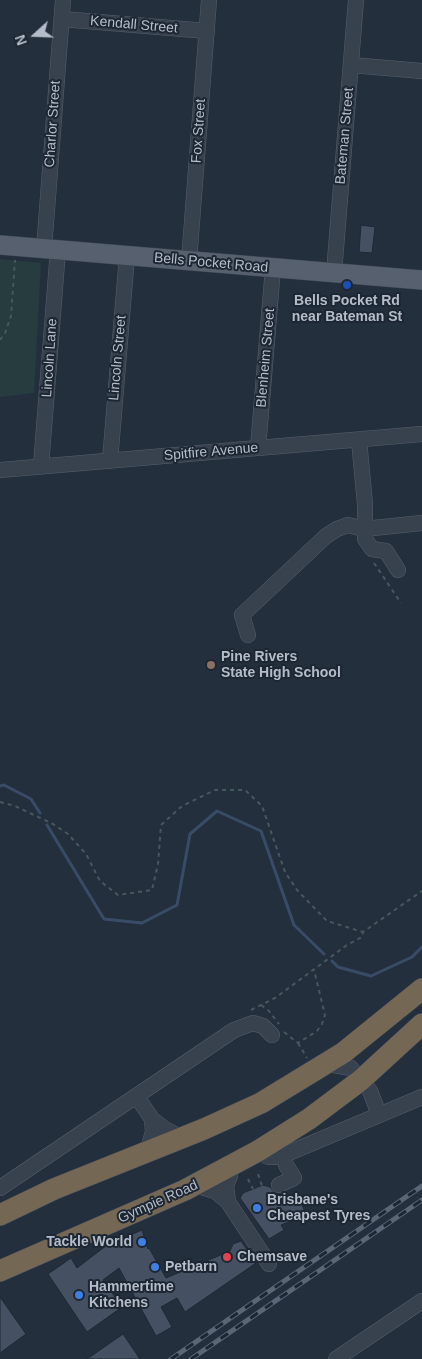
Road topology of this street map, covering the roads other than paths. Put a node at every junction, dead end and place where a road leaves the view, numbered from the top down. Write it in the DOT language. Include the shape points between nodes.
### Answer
graph roads {
  1 [pos="63,0"];
  2 [pos="209,0"];
  3 [pos="356,0"];
  4 [pos="62,18"];
  5 [pos="207,32"];
  6 [pos="351,66"];
  7 [pos="422,71"];
  8 [pos="0,245"];
  9 [pos="51,249"];
  10 [pos="127,256"];
  11 [pos="189,261"];
  12 [pos="273,268"];
  13 [pos="334,273"];
  14 [pos="422,280"];
  15 [pos="422,434"];
  16 [pos="360,440"];
  17 [pos="258,448"];
  18 [pos="110,461"];
  19 [pos="41,466"];
  20 [pos="0,470"];
  21 [pos="422,523"];
  22 [pos="364,529"];
  23 [pos="398,570"];
  24 [pos="248,635"];
  25 [pos="422,988"];
  26 [pos="422,1024"];
  27 [pos="272,1035"];
  28 [pos="318,1062"];
  29 [pos="361,1080"];
  30 [pos="137,1096"];
  31 [pos="422,1097"];
  32 [pos="380,1114"];
  33 [pos="152,1119"];
  34 [pos="182,1138"];
  35 [pos="258,1151"];
  36 [pos="147,1152"];
  37 [pos="286,1165"];
  38 [pos="230,1167"];
  39 [pos="195,1185"];
  40 [pos="279,1185"];
  41 [pos="0,1188"];
  42 [pos="228,1202"];
  43 [pos="0,1215"];
  44 [pos="269,1264"];
  45 [pos="0,1271"];
  46 [pos="422,1301"];
  47 [pos="336,1359"];
  1 -- 4 [label="street, Charlor Street"];
  2 -- 5 [label="street, Fox Street"];
  3 -- 6 [label="street, Bateman Street"];
  4 -- 5 [label="street, Kendall Street"];
  4 -- 9 [label="street, Charlor Street"];
  5 -- 11 [label="street, Fox Street"];
  6 -- 7 [label="street"];
  6 -- 13 [label="street, Bateman Street"];
  8 -- 9 [label="main road, Bells Pocket Road"];
  9 -- 10 [label="main road, Bells Pocket Road"];
  9 -- 19 [label="street, Lincoln Lane"];
  10 -- 11 [label="main road, Bells Pocket Road"];
  10 -- 18 [label="street, Lincoln Street"];
  11 -- 12 [label="main road, Bells Pocket Road"];
  12 -- 13 [label="main road, Bells Pocket Road"];
  12 -- 17 [label="street, Blenheim Street"];
  13 -- 14 [label="main road, Bells Pocket Road"];
  15 -- 16 [label="street, Spitfire Avenue"];
  16 -- 17 [label="street, Spitfire Avenue"];
  16 -- 22 [label="street"];
  17 -- 18 [label="street, Spitfire Avenue"];
  18 -- 19 [label="street, Spitfire Avenue"];
  19 -- 20 [label="street, Spitfire Avenue"];
  21 -- 22 [label="street"];
  22 -- 23 [label="street" via="365,539 372,549 386,551"];
  22 -- 24 [label="street" via="348,525 326,536 242,615"];
  25 -- 28 [label="highway" via="373,1031"];
  26 -- 29 [label="highway, Gympie Road"];
  27 -- 30 [label="street" via="258,1024 246,1025"];
  28 -- 29 [label="street" via="348,1066"];
  28 -- 34 [label="highway" via="261,1103"];
  29 -- 32 [label="street"];
  29 -- 35 [label="highway, Gympie Road" via="309,1119"];
  30 -- 33 [label="street"];
  30 -- 41 [label="street"];
  31 -- 32 [label="street"];
  32 -- 35 [label="street" via="279,1157"];
  33 -- 34 [label="street"];
  33 -- 36 [label="street"];
  34 -- 36 [label="highway"];
  35 -- 38 [label="highway, Gympie Road"];
  36 -- 43 [label="highway" via="54,1189"];
  37 -- 40 [label="street" via="294,1178"];
  38 -- 39 [label="highway, Gympie Road"];
  38 -- 42 [label="street" via="226,1185"];
  39 -- 42 [label="street" via="215,1191"];
  39 -- 45 [label="highway, Gympie Road"];
  42 -- 44 [label="street"];
  46 -- 47 [label="street"];
}
